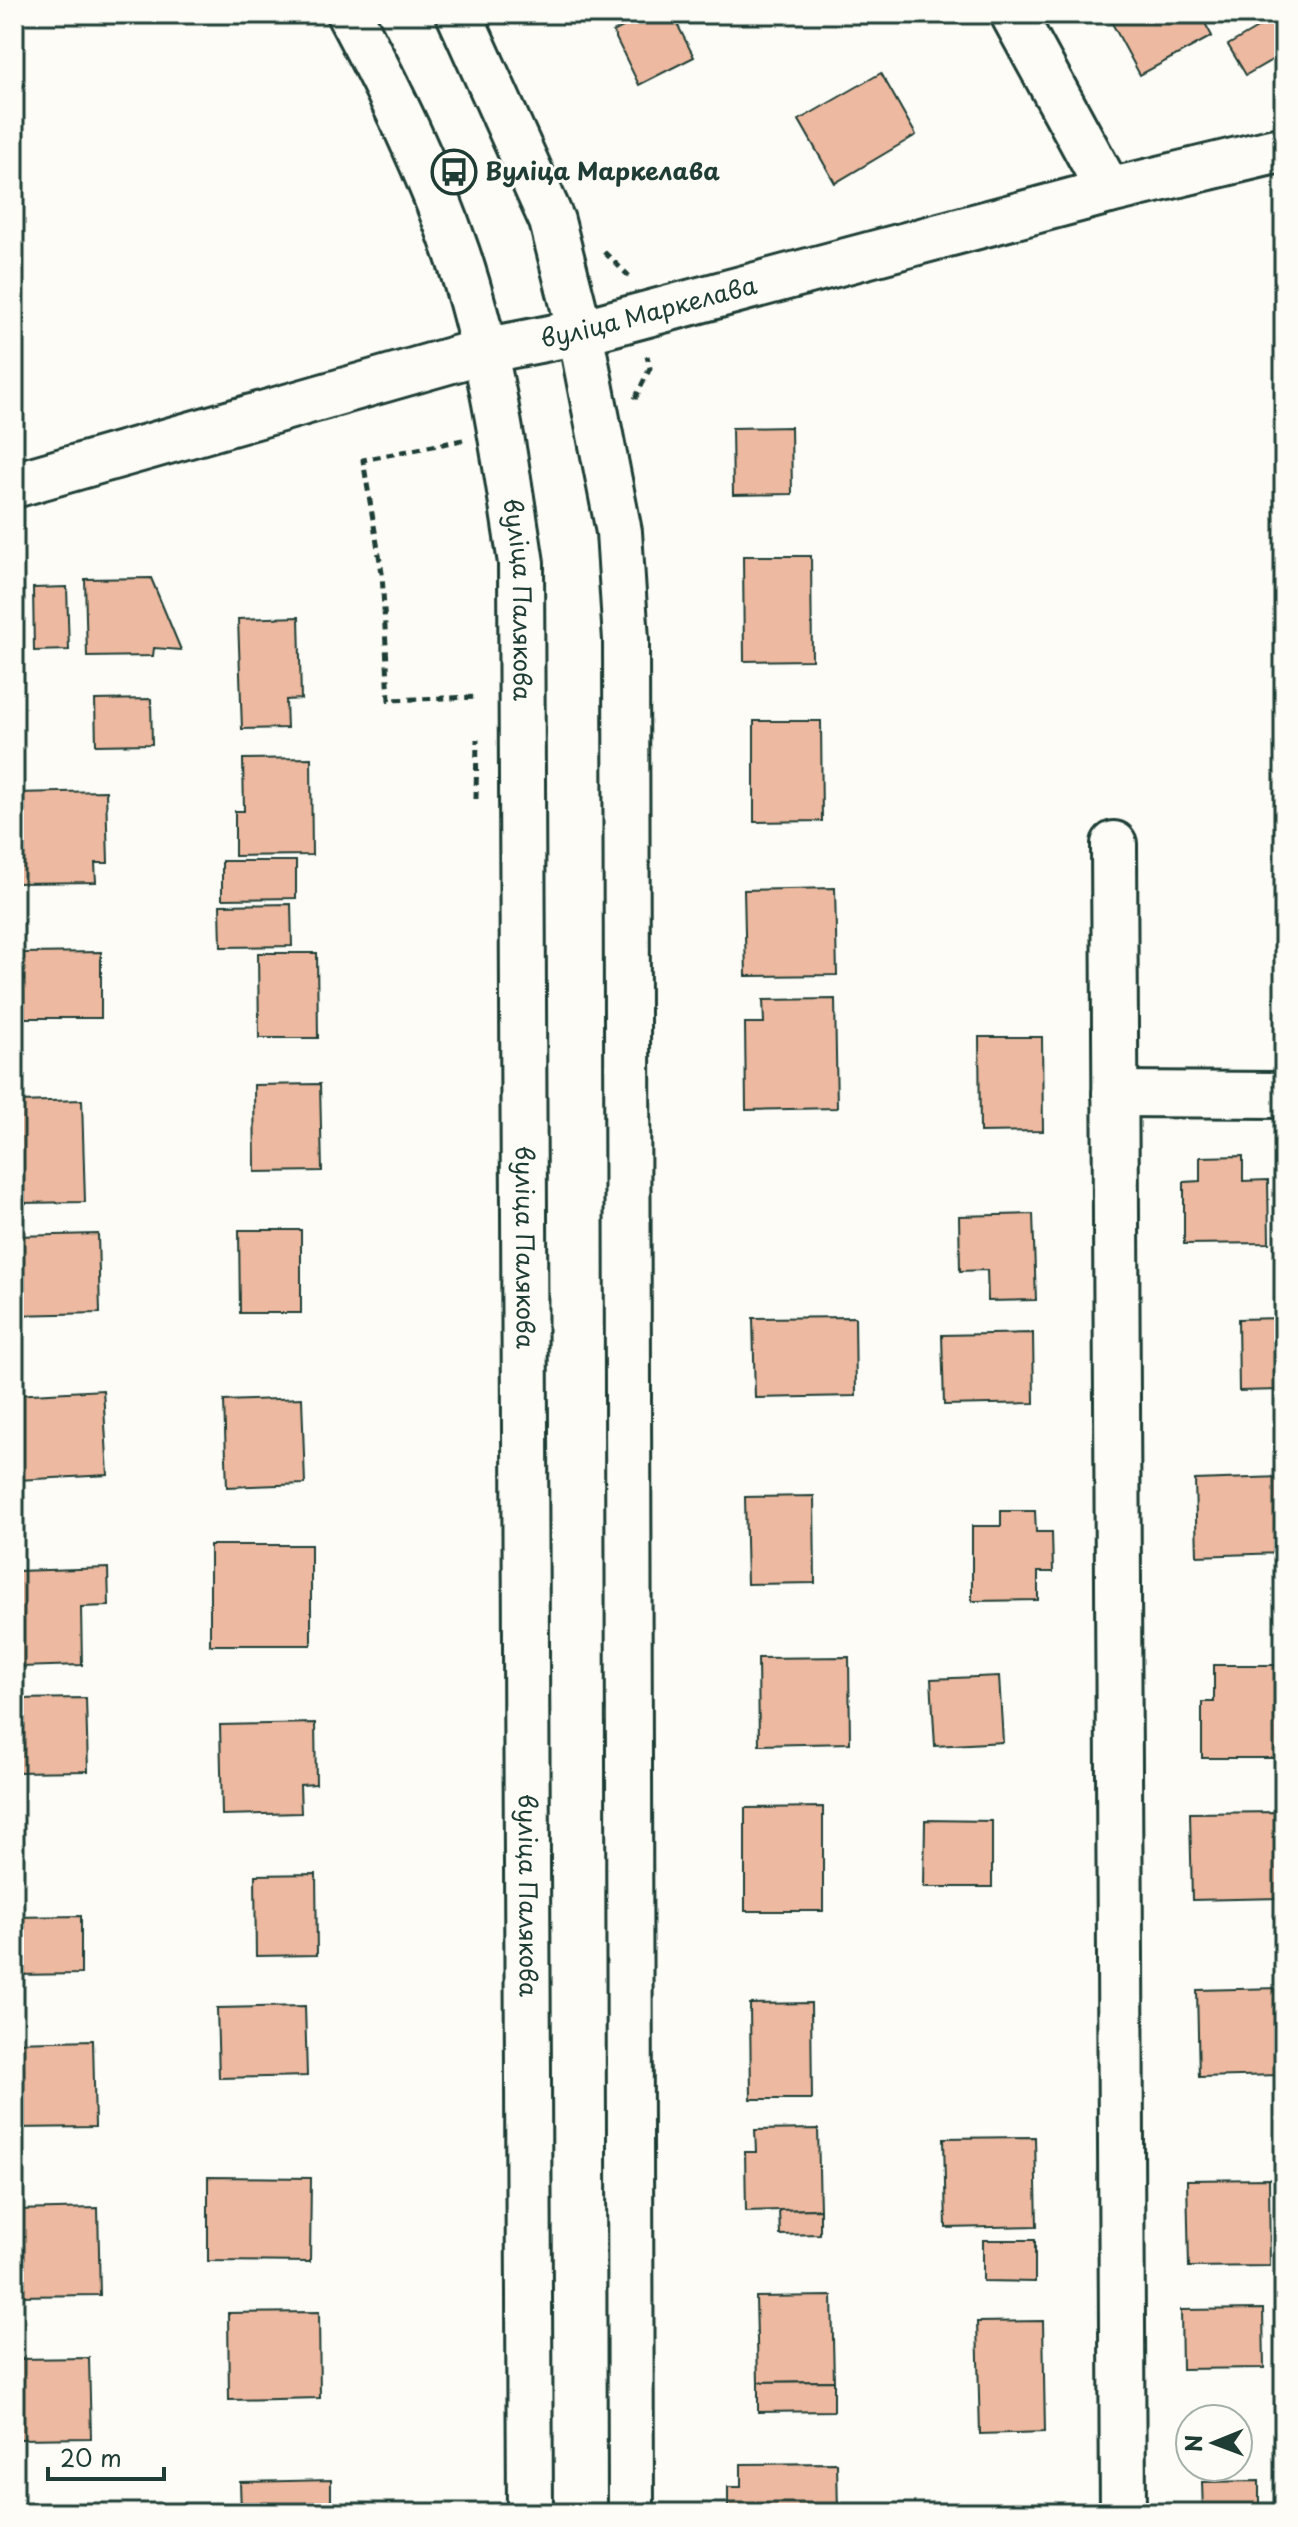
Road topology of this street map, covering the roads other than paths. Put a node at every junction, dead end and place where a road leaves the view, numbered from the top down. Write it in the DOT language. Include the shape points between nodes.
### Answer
graph roads {
  1 [pos="349,14"];
  2 [pos="459,14"];
  3 [pos="1013,14"];
  4 [pos="1284,149"];
  5 [pos="1109,191"];
  6 [pos="580,332"];
  7 [pos="483,351"];
  8 [pos="14,485"];
  9 [pos="1114,844"];
  10 [pos="1115,1094"];
  11 [pos="1284,1095"];
  12 [pos="530,2513"];
  13 [pos="631,2513"];
  14 [pos="1123,2513"];
  1 -- 7 [label="street, вуліца Палякова" via="430,183 457,255"];
  2 -- 6 [label="street" via="552,221"];
  3 -- 5 [label="street"];
  4 -- 5 [label="street, вуліца Маркелава"];
  5 -- 6 [label="street, вуліца Маркелава"];
  6 -- 7 [label="street, вуліца Маркелава"];
  6 -- 13 [label="street" via="619,532 626,640"];
  7 -- 8 [label="street, вуліца Маркелава"];
  7 -- 12 [label="street, вуліца Палякова" via="521,563"];
  9 -- 10 [label="street"];
  10 -- 11 [label="street"];
  10 -- 14 [label="street"];
}
